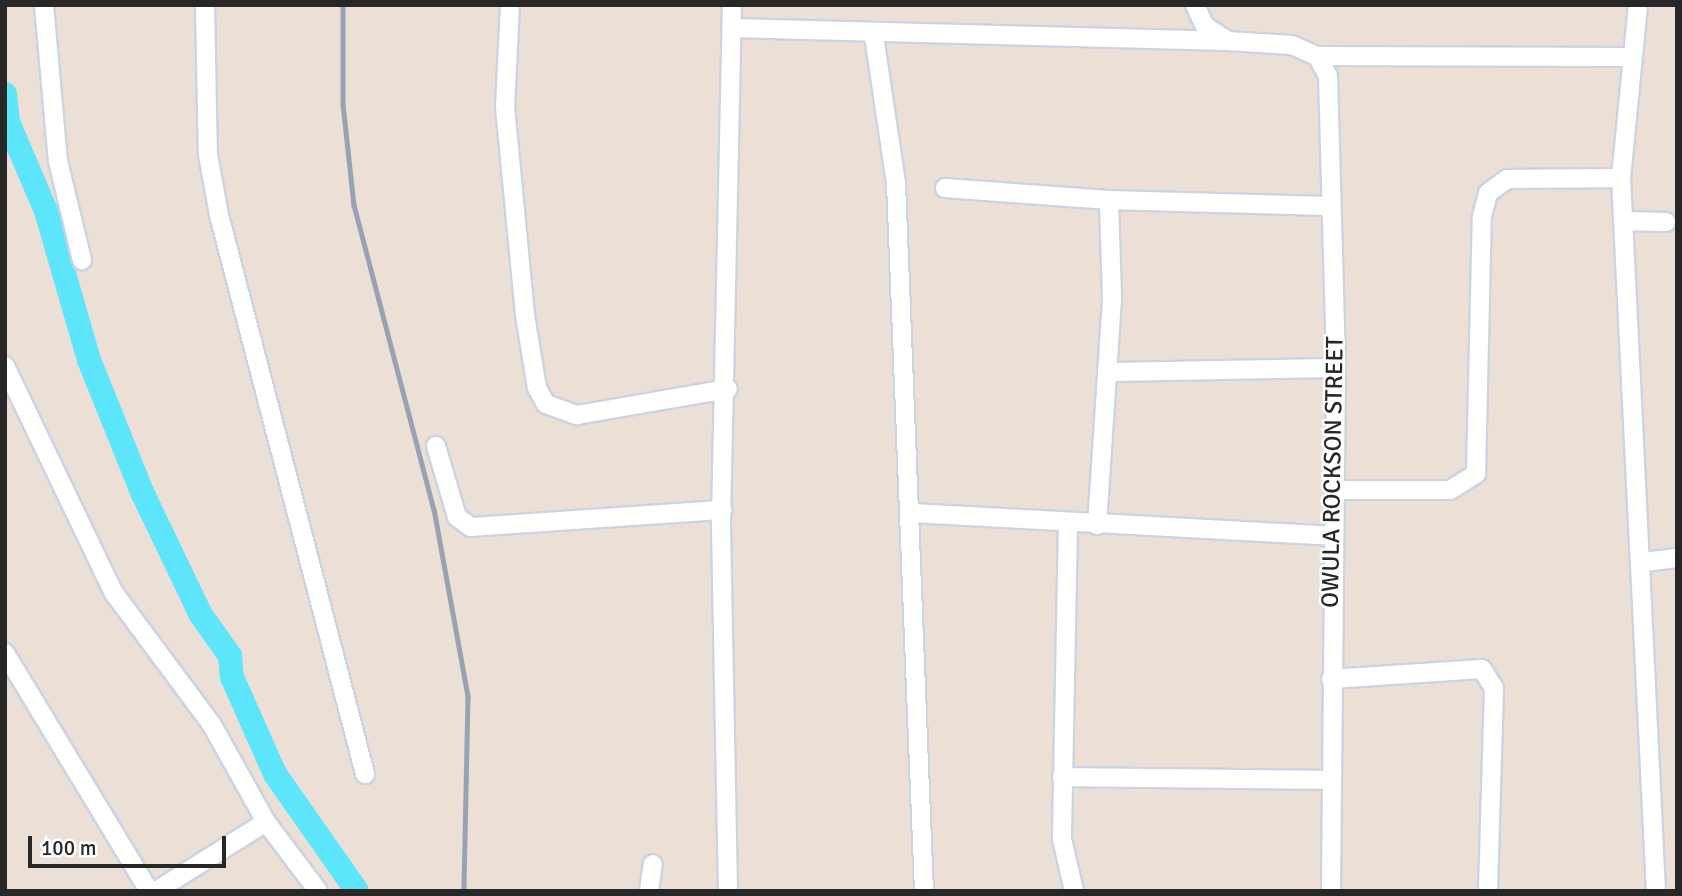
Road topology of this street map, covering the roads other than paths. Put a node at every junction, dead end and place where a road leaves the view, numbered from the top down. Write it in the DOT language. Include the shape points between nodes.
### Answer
graph roads {
  1 [pos="44,5"];
  2 [pos="205,5"];
  3 [pos="510,5"];
  4 [pos="732,5"];
  5 [pos="1195,5"];
  6 [pos="1638,5"];
  7 [pos="732,28"];
  8 [pos="874,36"];
  9 [pos="1228,41"];
  10 [pos="1317,56"];
  11 [pos="1631,57"];
  12 [pos="1621,178"];
  13 [pos="945,188"];
  14 [pos="1109,200"];
  15 [pos="1328,206"];
  16 [pos="1624,222"];
  17 [pos="1666,222"];
  18 [pos="82,260"];
  19 [pos="5,366"];
  20 [pos="1336,368"];
  21 [pos="1107,372"];
  22 [pos="728,389"];
  23 [pos="436,446"];
  24 [pos="1334,490"];
  25 [pos="722,510"];
  26 [pos="912,513"];
  27 [pos="1068,522"];
  28 [pos="1097,526"];
  29 [pos="1331,536"];
  30 [pos="1677,558"];
  31 [pos="1644,562"];
  32 [pos="5,653"];
  33 [pos="1332,679"];
  34 [pos="365,774"];
  35 [pos="1062,777"];
  36 [pos="1331,780"];
  37 [pos="265,822"];
  38 [pos="653,864"];
  39 [pos="149,891"];
  40 [pos="156,891"];
  41 [pos="318,891"];
  42 [pos="649,891"];
  43 [pos="728,891"];
  44 [pos="924,891"];
  45 [pos="1074,891"];
  46 [pos="1331,891"];
  47 [pos="1488,891"];
  48 [pos="1656,891"];
  1 -- 18 [label="street" via="58,161"];
  2 -- 34 [label="street" via="208,155 219,215"];
  3 -- 22 [label="street" via="505,107 525,315 537,388 546,404 577,415"];
  4 -- 7 [label="street"];
  5 -- 9 [label="street" via="1205,26"];
  6 -- 11 [label="street"];
  7 -- 8 [label="street"];
  7 -- 22 [label="street"];
  8 -- 9 [label="street"];
  8 -- 26 [label="street" via="896,183"];
  9 -- 10 [label="street" via="1292,45"];
  10 -- 11 [label="street"];
  10 -- 15 [label="street, OWULA ROCKSON STREET" via="1328,76"];
  11 -- 12 [label="street"];
  12 -- 16 [label="street"];
  12 -- 24 [label="street" via="1507,179 1488,193 1482,216 1476,474 1450,490"];
  13 -- 14 [label="street"];
  14 -- 15 [label="street"];
  14 -- 21 [label="street"];
  15 -- 20 [label="street, OWULA ROCKSON STREET"];
  16 -- 17 [label="street"];
  16 -- 31 [label="street"];
  19 -- 37 [label="street" via="114,593 212,725"];
  20 -- 21 [label="street"];
  20 -- 24 [label="street, OWULA ROCKSON STREET"];
  21 -- 28 [label="street"];
  22 -- 25 [label="street"];
  23 -- 25 [label="street" via="457,517 471,527"];
  24 -- 29 [label="street, OWULA ROCKSON STREET"];
  25 -- 43 [label="street"];
  26 -- 27 [label="street"];
  26 -- 44 [label="street"];
  27 -- 28 [label="street"];
  27 -- 35 [label="street"];
  28 -- 29 [label="street"];
  29 -- 33 [label="street, OWULA ROCKSON STREET"];
  30 -- 31 [label="street"];
  31 -- 48 [label="street"];
  32 -- 39 [label="street"];
  33 -- 36 [label="street, OWULA ROCKSON STREET"];
  33 -- 47 [label="street" via="1482,669 1494,688"];
  35 -- 36 [label="street"];
  35 -- 45 [label="street" via="1062,839"];
  36 -- 46 [label="street, OWULA ROCKSON STREET"];
  37 -- 40 [label="street"];
  37 -- 41 [label="street"];
  38 -- 42 [label="street"];
}
